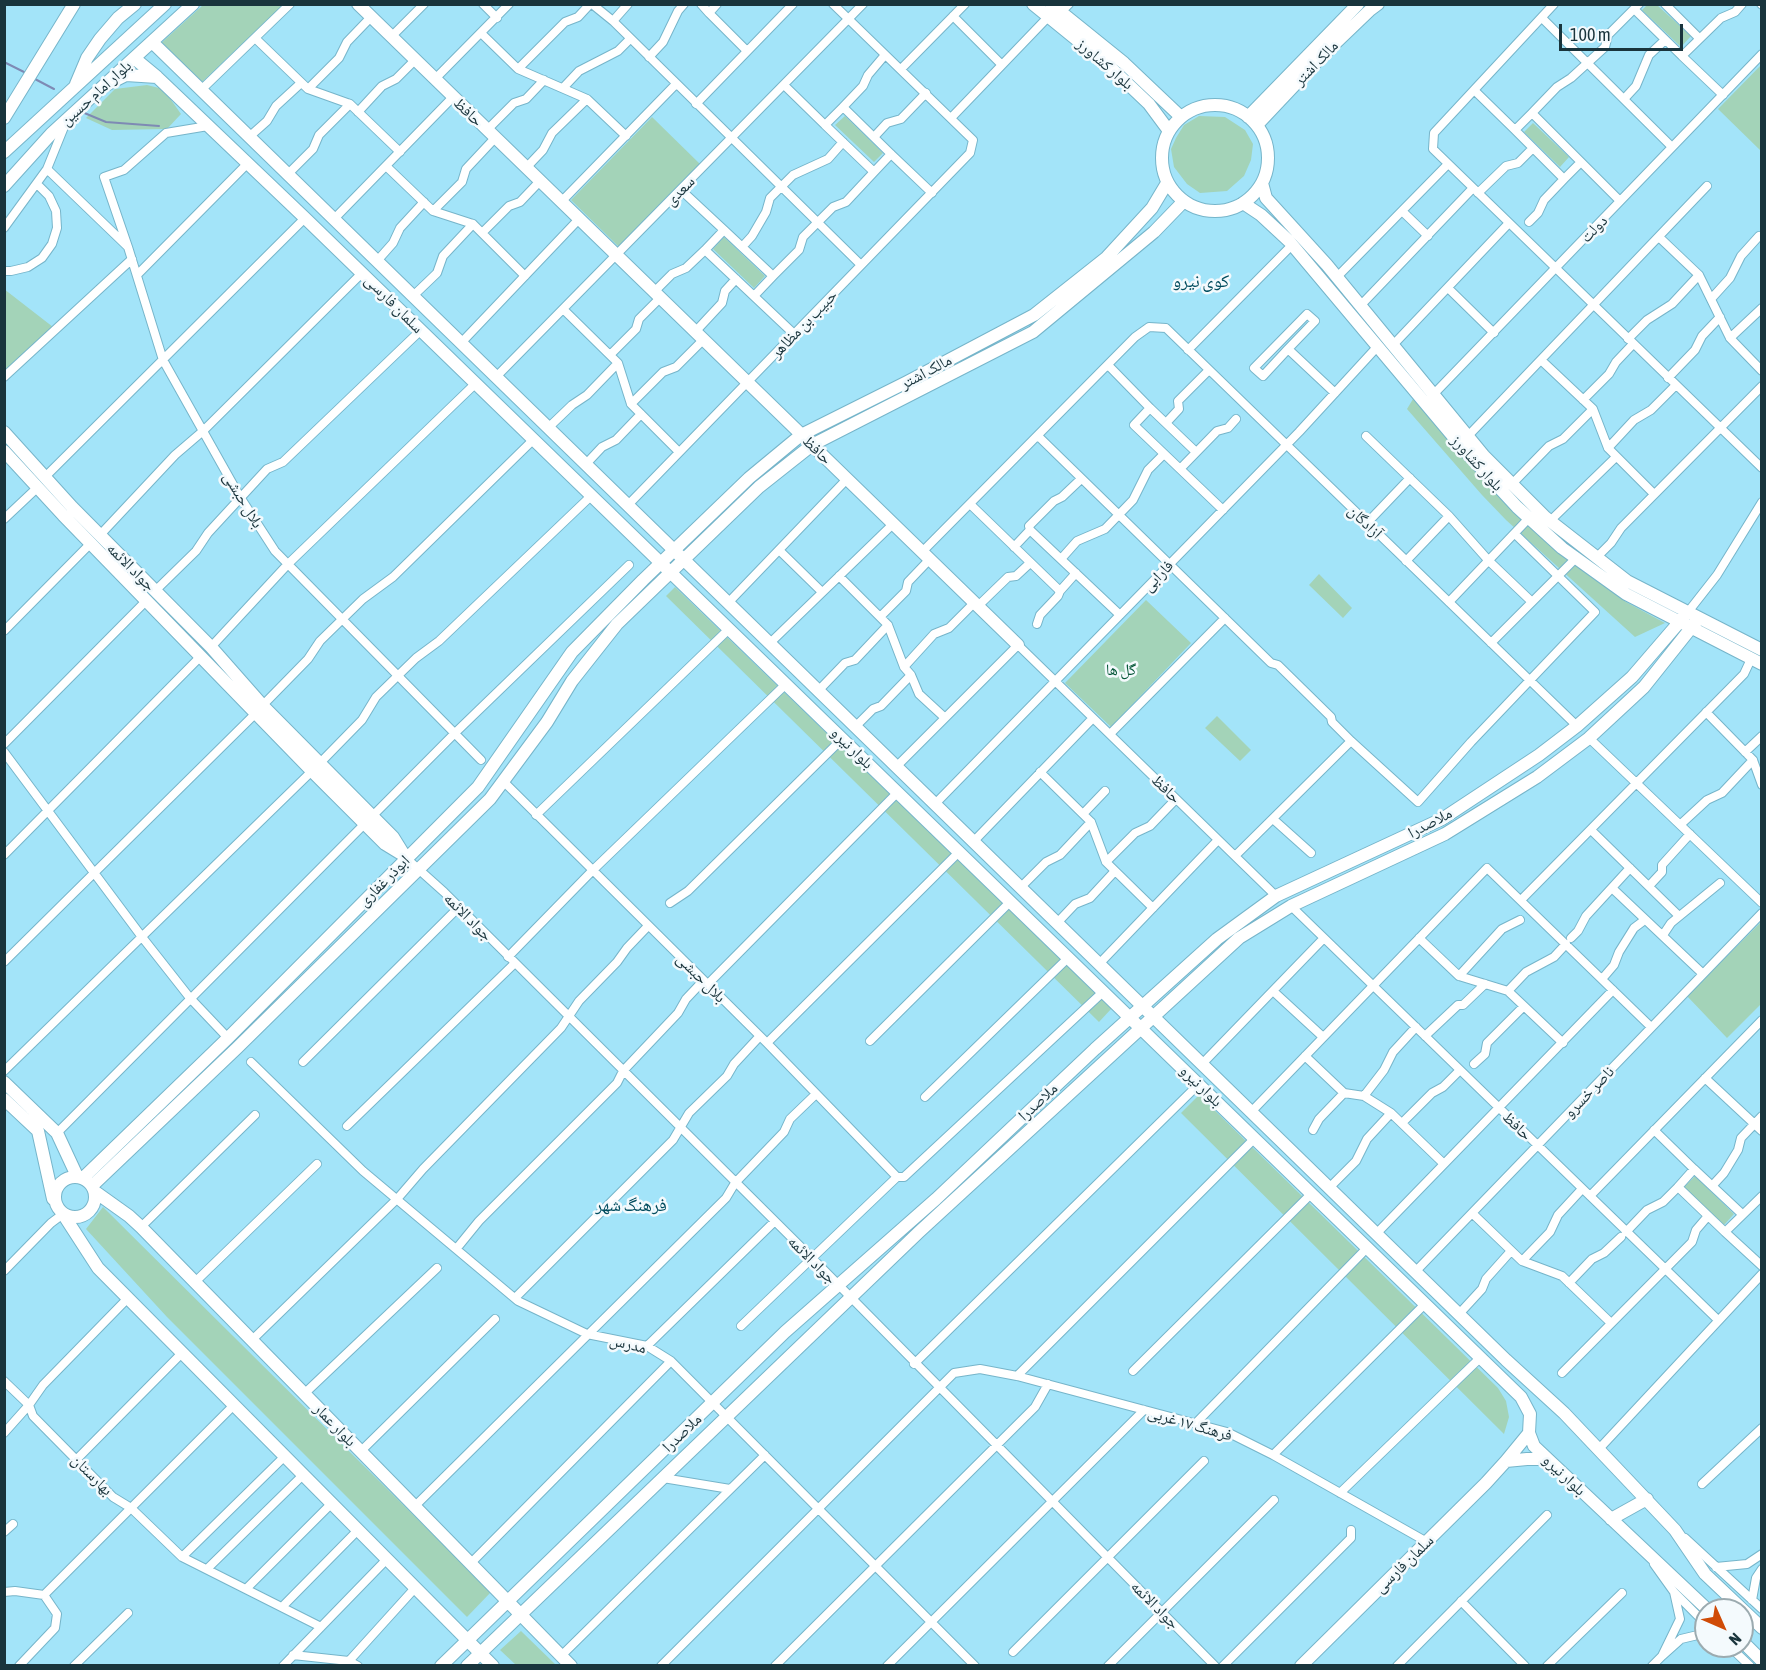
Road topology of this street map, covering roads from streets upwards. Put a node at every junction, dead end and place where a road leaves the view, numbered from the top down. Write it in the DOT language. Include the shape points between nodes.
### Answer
graph roads {
  1 [pos="74,4"];
  2 [pos="135,4"];
  3 [pos="165,4"];
  4 [pos="192,4"];
  5 [pos="291,4"];
  6 [pos="358,4"];
  7 [pos="423,4"];
  8 [pos="483,4"];
  9 [pos="509,4"];
  10 [pos="591,4"];
  11 [pos="628,4"];
  12 [pos="684,4"];
  13 [pos="701,4"];
  14 [pos="717,4"];
  15 [pos="793,4"];
  16 [pos="833,4"];
  17 [pos="863,4"];
  18 [pos="964,4"];
  19 [pos="1033,4"];
  20 [pos="1358,4"];
  21 [pos="1378,4"];
  22 [pos="1554,4"];
  23 [pos="1665,4"];
  24 [pos="1742,4"];
  25 [pos="1636,7"];
  26 [pos="1058,9"];
  27 [pos="709,13"];
  28 [pos="953,16"];
  29 [pos="371,17"];
  30 [pos="497,18"];
  31 [pos="1542,18"];
  32 [pos="848,19"];
  33 [pos="613,21"];
  34 [pos="482,34"];
  35 [pos="391,37"];
  36 [pos="255,38"];
  37 [pos="1699,38"];
  38 [pos="630,39"];
  39 [pos="1665,40"];
  40 [pos="152,42"];
  41 [pos="747,51"];
  42 [pos="164,54"];
  43 [pos="1761,54"];
  44 [pos="885,55"];
  45 [pos="1682,56"];
  46 [pos="649,57"];
  47 [pos="134,58"];
  48 [pos="415,60"];
  49 [pos="1587,63"];
  50 [pos="1002,65"];
  51 [pos="147,68"];
  52 [pos="518,69"];
  53 [pos="901,69"];
  54 [pos="157,77"];
  55 [pos="435,79"];
  56 [pos="544,80"];
  57 [pos="676,84"];
  58 [pos="784,85"];
  59 [pos="304,86"];
  60 [pos="102,87"];
  61 [pos="563,88"];
  62 [pos="201,90"];
  63 [pos="1474,90"];
  64 [pos="73,91"];
  65 [pos="926,93"];
  66 [pos="1723,94"];
  67 [pos="453,97"];
  68 [pos="586,99"];
  69 [pos="1624,99"];
  70 [pos="350,104"];
  71 [pos="696,104"];
  72 [pos="843,107"];
  73 [pos="358,112"];
  74 [pos="1532,113"];
  75 [pos="1181,117"];
  76 [pos="4,118"];
  77 [pos="951,118"];
  78 [pos="67,119"];
  79 [pos="1253,121"];
  80 [pos="825,125"];
  81 [pos="208,126"];
  82 [pos="1515,130"];
  83 [pos="1169,131"];
  84 [pos="491,134"];
  85 [pos="626,136"];
  86 [pos="249,137"];
  87 [pos="874,137"];
  88 [pos="18,139"];
  89 [pos="731,139"];
  90 [pos="843,142"];
  91 [pos="1672,147"];
  92 [pos="1533,148"];
  93 [pos="4,152"];
  94 [pos="400,152"];
  95 [pos="34,154"];
  96 [pos="891,154"];
  97 [pos="1581,162"];
  98 [pos="248,163"];
  99 [pos="1448,164"];
  100 [pos="386,166"];
  101 [pos="526,168"];
  102 [pos="47,170"];
  103 [pos="874,172"];
  104 [pos="288,174"];
  105 [pos="1564,179"];
  106 [pos="540,182"];
  107 [pos="1167,183"];
  108 [pos="1262,183"];
  109 [pos="37,184"];
  110 [pos="4,186"];
  111 [pos="1707,186"];
  112 [pos="781,187"];
  113 [pos="681,190"];
  114 [pos="1475,191"];
  115 [pos="932,193"];
  116 [pos="1620,201"];
  117 [pos="424,202"];
  118 [pos="561,202"];
  119 [pos="1183,202"];
  120 [pos="1243,203"];
  121 [pos="433,211"];
  122 [pos="1402,211"];
  123 [pos="305,218"];
  124 [pos="334,219"];
  125 [pos="579,219"];
  126 [pos="818,222"];
  127 [pos="1529,222"];
  128 [pos="1509,223"];
  129 [pos="473,224"];
  130 [pos="4,228"];
  131 [pos="724,230"];
  132 [pos="482,234"];
  133 [pos="1428,236"];
  134 [pos="1759,236"];
  135 [pos="1659,237"];
  136 [pos="1292,245"];
  137 [pos="128,247"];
  138 [pos="742,247"];
  139 [pos="705,250"];
  140 [pos="616,255"];
  141 [pos="132,259"];
  142 [pos="377,261"];
  143 [pos="861,265"];
  144 [pos="1556,268"];
  145 [pos="4,271"];
  146 [pos="362,273"];
  147 [pos="137,275"];
  148 [pos="1698,275"];
  149 [pos="525,276"];
  150 [pos="773,276"];
  151 [pos="1337,277"];
  152 [pos="736,279"];
  153 [pos="1448,288"];
  154 [pos="657,295"];
  155 [pos="413,296"];
  156 [pos="754,296"];
  157 [pos="1711,299"];
  158 [pos="1361,305"];
  159 [pos="1593,305"];
  160 [pos="1761,308"];
  161 [pos="563,309"];
  162 [pos="1720,318"];
  163 [pos="420,331"];
  164 [pos="1494,333"];
  165 [pos="794,334"];
  166 [pos="699,336"];
  167 [pos="1730,338"];
  168 [pos="1631,341"];
  169 [pos="461,343"];
  170 [pos="1393,345"];
  171 [pos="1378,346"];
  172 [pos="1288,349"];
  173 [pos="1188,350"];
  174 [pos="610,355"];
  175 [pos="162,360"];
  176 [pos="1541,360"];
  177 [pos="618,363"];
  178 [pos="1108,365"];
  179 [pos="1209,370"];
  180 [pos="1761,371"];
  181 [pos="4,377"];
  182 [pos="496,377"];
  183 [pos="1668,378"];
  184 [pos="747,383"];
  185 [pos="475,384"];
  186 [pos="1676,385"];
  187 [pos="1761,386"];
  188 [pos="1335,393"];
  189 [pos="1430,399"];
  190 [pos="1583,400"];
  191 [pos="631,404"];
  192 [pos="1150,408"];
  193 [pos="1593,409"];
  194 [pos="641,414"];
  195 [pos="1236,419"];
  196 [pos="1166,423"];
  197 [pos="549,428"];
  198 [pos="1720,428"];
  199 [pos="203,431"];
  200 [pos="4,432"];
  201 [pos="801,435"];
  202 [pos="1038,436"];
  203 [pos="1366,436"];
  204 [pos="1468,436"];
  205 [pos="533,440"];
  206 [pos="812,445"];
  207 [pos="1286,445"];
  208 [pos="1608,448"];
  209 [pos="4,451"];
  210 [pos="679,452"];
  211 [pos="1196,452"];
  212 [pos="1164,454"];
  213 [pos="1616,457"];
  214 [pos="586,464"];
  215 [pos="1761,468"];
  216 [pos="1180,469"];
  217 [pos="46,476"];
  218 [pos="1410,478"];
  219 [pos="847,479"];
  220 [pos="1081,479"];
  221 [pos="1512,484"];
  222 [pos="38,487"];
  223 [pos="1654,495"];
  224 [pos="591,496"];
  225 [pos="240,497"];
  226 [pos="1761,502"];
  227 [pos="970,504"];
  228 [pos="628,505"];
  229 [pos="1223,510"];
  230 [pos="1119,515"];
  231 [pos="1449,516"];
  232 [pos="1529,518"];
  233 [pos="4,519"];
  234 [pos="1550,521"];
  235 [pos="1367,523"];
  236 [pos="893,524"];
  237 [pos="1030,530"];
  238 [pos="1515,534"];
  239 [pos="95,539"];
  240 [pos="1014,547"];
  241 [pos="674,550"];
  242 [pos="779,550"];
  243 [pos="926,556"];
  244 [pos="1597,557"];
  245 [pos="1576,558"];
  246 [pos="1061,559"];
  247 [pos="684,560"];
  248 [pos="1406,561"];
  249 [pos="1489,561"];
  250 [pos="660,563"];
  251 [pos="1030,563"];
  252 [pos="288,564"];
  253 [pos="629,565"];
  254 [pos="1169,565"];
  255 [pos="670,573"];
  256 [pos="1076,573"];
  257 [pos="839,576"];
  258 [pos="1558,576"];
  259 [pos="1060,591"];
  260 [pos="822,592"];
  261 [pos="151,596"];
  262 [pos="1449,602"];
  263 [pos="1532,602"];
  264 [pos="728,603"];
  265 [pos="976,605"];
  266 [pos="1120,615"];
  267 [pos="880,617"];
  268 [pos="1225,618"];
  269 [pos="342,620"];
  270 [pos="1690,620"];
  271 [pos="1037,624"];
  272 [pos="888,625"];
  273 [pos="729,629"];
  274 [pos="4,631"];
  275 [pos="770,643"];
  276 [pos="1491,643"];
  277 [pos="1018,645"];
  278 [pos="211,647"];
  279 [pos="1761,650"];
  280 [pos="201,656"];
  281 [pos="1756,662"];
  282 [pos="904,667"];
  283 [pos="912,675"];
  284 [pos="399,676"];
  285 [pos="1529,680"];
  286 [pos="1055,681"];
  287 [pos="786,684"];
  288 [pos="819,690"];
  289 [pos="259,709"];
  290 [pos="1706,712"];
  291 [pos="944,717"];
  292 [pos="1093,718"];
  293 [pos="856,726"];
  294 [pos="1577,726"];
  295 [pos="455,733"];
  296 [pos="1110,734"];
  297 [pos="1761,736"];
  298 [pos="1589,738"];
  299 [pos="842,739"];
  300 [pos="1351,741"];
  301 [pos="4,744"];
  302 [pos="4,752"];
  303 [pos="1745,752"];
  304 [pos="481,760"];
  305 [pos="1753,760"];
  306 [pos="897,766"];
  307 [pos="316,767"];
  308 [pos="1040,772"];
  309 [pos="502,782"];
  310 [pos="1637,783"];
  311 [pos="1761,785"];
  312 [pos="1105,791"];
  313 [pos="898,792"];
  314 [pos="1176,799"];
  315 [pos="935,804"];
  316 [pos="48,811"];
  317 [pos="1083,814"];
  318 [pos="536,815"];
  319 [pos="1273,819"];
  320 [pos="369,821"];
  321 [pos="1091,822"];
  322 [pos="1681,824"];
  323 [pos="1591,830"];
  324 [pos="1690,834"];
  325 [pos="1218,840"];
  326 [pos="974,841"];
  327 [pos="960,851"];
  328 [pos="1311,853"];
  329 [pos="4,855"];
  330 [pos="1235,856"];
  331 [pos="406,858"];
  332 [pos="1106,862"];
  333 [pos="1630,868"];
  334 [pos="419,869"];
  335 [pos="592,871"];
  336 [pos="1115,871"];
  337 [pos="95,873"];
  338 [pos="1720,883"];
  339 [pos="1649,886"];
  340 [pos="1022,887"];
  341 [pos="1612,888"];
  342 [pos="1276,896"];
  343 [pos="1521,900"];
  344 [pos="1011,901"];
  345 [pos="670,903"];
  346 [pos="1761,903"];
  347 [pos="1291,906"];
  348 [pos="459,907"];
  349 [pos="1153,908"];
  350 [pos="1761,913"];
  351 [pos="1679,916"];
  352 [pos="1520,920"];
  353 [pos="1058,922"];
  354 [pos="1642,922"];
  355 [pos="648,926"];
  356 [pos="1662,935"];
  357 [pos="142,937"];
  358 [pos="1324,938"];
  359 [pos="1419,938"];
  360 [pos="1569,941"];
  361 [pos="1069,957"];
  362 [pos="512,960"];
  363 [pos="4,962"];
  364 [pos="1100,963"];
  365 [pos="1703,974"];
  366 [pos="1459,976"];
  367 [pos="1602,979"];
  368 [pos="705,983"];
  369 [pos="1485,984"];
  370 [pos="1373,986"];
  371 [pos="1613,990"];
  372 [pos="1104,991"];
  373 [pos="1273,991"];
  374 [pos="1508,992"];
  375 [pos="190,998"];
  376 [pos="1143,1006"];
  377 [pos="1524,1006"];
  378 [pos="568,1016"];
  379 [pos="1155,1016"];
  380 [pos="1130,1017"];
  381 [pos="1760,1025"];
  382 [pos="1416,1027"];
  383 [pos="1142,1028"];
  384 [pos="1652,1028"];
  385 [pos="1425,1036"];
  386 [pos="1323,1037"];
  387 [pos="228,1038"];
  388 [pos="763,1040"];
  389 [pos="870,1041"];
  390 [pos="1563,1043"];
  391 [pos="1305,1056"];
  392 [pos="251,1062"];
  393 [pos="303,1062"];
  394 [pos="1203,1063"];
  395 [pos="1474,1064"];
  396 [pos="1460,1070"];
  397 [pos="4,1071"];
  398 [pos="623,1071"];
  399 [pos="1705,1078"];
  400 [pos="4,1082"];
  401 [pos="1198,1084"];
  402 [pos="1344,1093"];
  403 [pos="816,1094"];
  404 [pos="1364,1096"];
  405 [pos="925,1097"];
  406 [pos="4,1099"];
  407 [pos="1500,1108"];
  408 [pos="1252,1111"];
  409 [pos="1391,1113"];
  410 [pos="255,1115"];
  411 [pos="1761,1116"];
  412 [pos="1402,1123"];
  413 [pos="1754,1124"];
  414 [pos="347,1126"];
  415 [pos="680,1128"];
  416 [pos="1312,1130"];
  417 [pos="1654,1130"];
  418 [pos="1761,1131"];
  419 [pos="57,1133"];
  420 [pos="1255,1138"];
  421 [pos="1538,1146"];
  422 [pos="316,1164"];
  423 [pos="1444,1164"];
  424 [pos="1694,1169"];
  425 [pos="897,1177"];
  426 [pos="86,1183"];
  427 [pos="735,1183"];
  428 [pos="1712,1186"];
  429 [pos="1330,1187"];
  430 [pos="1677,1187"];
  431 [pos="1582,1189"];
  432 [pos="1311,1194"];
  433 [pos="1590,1196"];
  434 [pos="1761,1196"];
  435 [pos="398,1198"];
  436 [pos="59,1209"];
  437 [pos="1472,1213"];
  438 [pos="1742,1214"];
  439 [pos="1708,1216"];
  440 [pos="774,1222"];
  441 [pos="141,1227"];
  442 [pos="1725,1232"];
  443 [pos="1377,1233"];
  444 [pos="1624,1234"];
  445 [pos="457,1248"];
  446 [pos="1367,1248"];
  447 [pos="1512,1251"];
  448 [pos="812,1258"];
  449 [pos="1522,1261"];
  450 [pos="1761,1266"];
  451 [pos="437,1268"];
  452 [pos="1665,1269"];
  453 [pos="4,1271"];
  454 [pos="1416,1271"];
  455 [pos="1761,1275"];
  456 [pos="195,1282"];
  457 [pos="1569,1283"];
  458 [pos="838,1286"];
  459 [pos="128,1298"];
  460 [pos="515,1298"];
  461 [pos="850,1298"];
  462 [pos="1425,1304"];
  463 [pos="1459,1314"];
  464 [pos="495,1319"];
  465 [pos="1718,1320"];
  466 [pos="1611,1323"];
  467 [pos="741,1326"];
  468 [pos="587,1334"];
  469 [pos="252,1340"];
  470 [pos="647,1347"];
  471 [pos="182,1353"];
  472 [pos="1480,1358"];
  473 [pos="671,1362"];
  474 [pos="914,1364"];
  475 [pos="1133,1371"];
  476 [pos="1562,1373"];
  477 [pos="1017,1376"];
  478 [pos="4,1381"];
  479 [pos="1048,1384"];
  480 [pos="939,1388"];
  481 [pos="304,1394"];
  482 [pos="713,1403"];
  483 [pos="29,1405"];
  484 [pos="234,1405"];
  485 [pos="1144,1410"];
  486 [pos="727,1417"];
  487 [pos="1195,1424"];
  488 [pos="1761,1428"];
  489 [pos="4,1433"];
  490 [pos="1529,1433"];
  491 [pos="996,1445"];
  492 [pos="1598,1450"];
  493 [pos="361,1451"];
  494 [pos="765,1455"];
  495 [pos="1273,1455"];
  496 [pos="285,1456"];
  497 [pos="1546,1459"];
  498 [pos="76,1460"];
  499 [pos="1204,1461"];
  500 [pos="1506,1461"];
  501 [pos="303,1475"];
  502 [pos="663,1478"];
  503 [pos="1702,1484"];
  504 [pos="730,1489"];
  505 [pos="1340,1493"];
  506 [pos="1647,1499"];
  507 [pos="1274,1500"];
  508 [pos="1052,1502"];
  509 [pos="332,1503"];
  510 [pos="415,1506"];
  511 [pos="131,1508"];
  512 [pos="819,1508"];
  513 [pos="1547,1515"];
  514 [pos="1611,1519"];
  515 [pos="13,1524"];
  516 [pos="1671,1525"];
  517 [pos="358,1530"];
  518 [pos="1351,1530"];
  519 [pos="4,1532"];
  520 [pos="1427,1542"];
  521 [pos="1645,1552"];
  522 [pos="1761,1554"];
  523 [pos="182,1557"];
  524 [pos="1108,1558"];
  525 [pos="387,1559"];
  526 [pos="471,1563"];
  527 [pos="876,1565"];
  528 [pos="1716,1567"];
  529 [pos="207,1569"];
  530 [pos="1761,1569"];
  531 [pos="530,1579"];
  532 [pos="415,1588"];
  533 [pos="246,1589"];
  534 [pos="4,1592"];
  535 [pos="1674,1592"];
  536 [pos="542,1593"];
  537 [pos="1622,1593"];
  538 [pos="44,1595"];
  539 [pos="1695,1598"];
  540 [pos="1750,1598"];
  541 [pos="1752,1598"];
  542 [pos="507,1600"];
  543 [pos="1461,1601"];
  544 [pos="282,1607"];
  545 [pos="1694,1611"];
  546 [pos="1162,1612"];
  547 [pos="128,1613"];
  548 [pos="520,1614"];
  549 [pos="932,1621"];
  550 [pos="321,1627"];
  551 [pos="1761,1628"];
  552 [pos="1694,1636"];
  553 [pos="466,1639"];
  554 [pos="480,1652"];
  555 [pos="1013,1652"];
  556 [pos="294,1655"];
  557 [pos="561,1656"];
  558 [pos="1662,1656"];
  559 [pos="349,1661"];
  560 [pos="19,1665"];
  561 [pos="74,1665"];
  562 [pos="283,1665"];
  563 [pos="358,1665"];
  564 [pos="441,1665"];
  565 [pos="466,1665"];
  566 [pos="493,1665"];
  567 [pos="571,1665"];
  568 [pos="661,1665"];
  569 [pos="775,1665"];
  570 [pos="887,1665"];
  571 [pos="975,1665"];
  572 [pos="1108,1665"];
  573 [pos="1215,1665"];
  574 [pos="1223,1665"];
  575 [pos="1301,1665"];
  576 [pos="1397,1665"];
  577 [pos="1525,1665"];
  578 [pos="1547,1665"];
  579 [pos="1654,1665"];
  1 -- 76 [label="street"];
  2 -- 64 [label="street" via="100,39"];
  3 -- 64 [label="street, بلوار امام حسین"];
  4 -- 40 [label="street, بلوار امام حسین"];
  5 -- 36 [label="street"];
  6 -- 29 [label="street, حافظ"];
  7 -- 35 [label="street"];
  8 -- 30 [label="street"];
  9 -- 30 [label="street"];
  10 -- 33 [label="street"];
  10 -- 52 [label="street" via="565,22"];
  11 -- 33 [label="street"];
  12 -- 46 [label="street" via="663,42"];
  13 -- 27 [label="street"];
  14 -- 27 [label="street"];
  15 -- 41 [label="street"];
  16 -- 32 [label="street"];
  17 -- 32 [label="street, سعدی"];
  18 -- 28 [label="street"];
  19 -- 26 [label="street, بلوار کشاورز"];
  20 -- 79 [label="street, مالک اشتر"];
  21 -- 79 [label="street, مالک اشتر"];
  22 -- 31 [label="street"];
  23 -- 37 [label="street"];
  24 -- 37 [label="street"];
  25 -- 39 [label="street"];
  25 -- 49 [label="street" via="1608,35 1605,47"];
  26 -- 50 [label="street"];
  26 -- 75 [label="street, بلوار کشاورز"];
  26 -- 83 [label="street, بلوار کشاورز"];
  27 -- 41 [label="street"];
  28 -- 50 [label="street"];
  28 -- 53 [label="street"];
  29 -- 35 [label="street, حافظ"];
  29 -- 59 [label="street" via="347,42 339,58"];
  30 -- 34 [label="street"];
  31 -- 49 [label="street"];
  31 -- 63 [label="street"];
  32 -- 44 [label="street"];
  32 -- 58 [label="street, سعدی"];
  33 -- 38 [label="street"];
  34 -- 52 [label="street"];
  34 -- 55 [label="street"];
  35 -- 48 [label="street, حافظ"];
  36 -- 59 [label="street"];
  36 -- 62 [label="street"];
  37 -- 45 [label="street"];
  38 -- 46 [label="street"];
  38 -- 61 [label="street" via="618,51 579,71"];
  39 -- 45 [label="street"];
  39 -- 69 [label="street" via="1649,55 1636,86"];
  40 -- 42 [label="street, سلمان فارسی"];
  40 -- 47 [label="street, بلوار امام حسین"];
  41 -- 71 [label="street"];
  42 -- 51 [label="street" via="147,59"];
  42 -- 62 [label="street, سلمان فارسی"];
  43 -- 66 [label="street, دولت"];
  44 -- 53 [label="street"];
  44 -- 72 [label="street"];
  45 -- 66 [label="street"];
  46 -- 57 [label="street"];
  47 -- 51 [label="street, سلمان فارسی"];
  47 -- 60 [label="street, بلوار امام حسین"];
  48 -- 55 [label="street, حافظ"];
  48 -- 73 [label="street" via="396,79 382,86"];
  49 -- 69 [label="street"];
  49 -- 74 [label="street"];
  50 -- 77 [label="street"];
  51 -- 54 [label="street, سلمان فارسی"];
  52 -- 56 [label="street"];
  53 -- 65 [label="street"];
  54 -- 60 [label="street" via="126,75"];
  54 -- 81 [label="street, سلمان فارسی"];
  55 -- 67 [label="street, حافظ"];
  56 -- 61 [label="street"];
  56 -- 84 [label="street" via="526,99 514,103"];
  57 -- 71 [label="street"];
  57 -- 85 [label="street"];
  58 -- 80 [label="street"];
  58 -- 89 [label="street, سعدی"];
  59 -- 70 [label="street"];
  59 -- 86 [label="street" via="276,106 267,121"];
  60 -- 78 [label="street, بلوار امام حسین"];
  61 -- 68 [label="street"];
  62 -- 86 [label="street, سلمان فارسی"];
  63 -- 82 [label="street"];
  63 -- 99 [label="street" via="1434,133 1433,149"];
  64 -- 88 [label="street, بلوار امام حسین"];
  65 -- 77 [label="street"];
  65 -- 87 [label="street" via="901,119 887,123"];
  66 -- 91 [label="street, دولت"];
  67 -- 84 [label="street, حافظ"];
  67 -- 94 [label="street"];
  68 -- 85 [label="street"];
  68 -- 101 [label="street" via="552,133"];
  69 -- 91 [label="street"];
  70 -- 73 [label="street"];
  70 -- 104 [label="street"];
  71 -- 89 [label="street"];
  72 -- 80 [label="street"];
  72 -- 87 [label="street"];
  73 -- 94 [label="street"];
  74 -- 82 [label="street"];
  74 -- 97 [label="street"];
  75 -- 79 [label="street" via="1197,108 1215,105 1233,108"];
  75 -- 83 [label="street"];
  77 -- 115 [label="street, حبیب بن مظاهر" via="974,140 970,153"];
  78 -- 95 [label="street, بلوار امام حسین"];
  78 -- 102 [label="street"];
  79 -- 108 [label="street" via="1265,139 1268,153"];
  80 -- 90 [label="street"];
  81 -- 98 [label="street, سلمان فارسی"];
  81 -- 137 [label="street, بلال حبشی" via="166,133 124,170 104,177"];
  82 -- 92 [label="street"];
  83 -- 107 [label="street" via="1162,148"];
  84 -- 101 [label="street, حافظ"];
  84 -- 121 [label="street" via="466,169 462,182"];
  85 -- 118 [label="street"];
  86 -- 104 [label="street, سلمان فارسی"];
  87 -- 96 [label="street"];
  88 -- 93 [label="street, بلوار امام حسین"];
  88 -- 95 [label="street" via="17,155 23,158"];
  89 -- 112 [label="street"];
  89 -- 113 [label="street, سعدی"];
  90 -- 103 [label="street"];
  90 -- 112 [label="street" via="828,159 793,175"];
  91 -- 116 [label="street, دولت"];
  92 -- 105 [label="street"];
  92 -- 114 [label="street" via="1518,163 1506,166"];
  94 -- 100 [label="street"];
  95 -- 110 [label="street, بلوار امام حسین"];
  96 -- 103 [label="street"];
  96 -- 115 [label="street"];
  97 -- 105 [label="street"];
  97 -- 116 [label="street"];
  98 -- 123 [label="street, سلمان فارسی"];
  98 -- 147 [label="street"];
  99 -- 114 [label="street"];
  99 -- 122 [label="street"];
  100 -- 117 [label="street"];
  100 -- 124 [label="street"];
  101 -- 106 [label="street, حافظ"];
  102 -- 109 [label="street"];
  102 -- 137 [label="street"];
  103 -- 126 [label="street" via="846,202 833,207"];
  104 -- 124 [label="street, سلمان فارسی"];
  105 -- 127 [label="street"];
  106 -- 118 [label="street, حافظ"];
  106 -- 132 [label="street"];
  107 -- 119 [label="street"];
  107 -- 201 [label="street, مالک اشتر" via="1152,208 1106,258 1034,315"];
  108 -- 120 [label="street"];
  108 -- 151 [label="street, بلوار کشاورز" via="1266,198"];
  109 -- 130 [label="street"];
  109 -- 145 [label="street" via="56,211 57,228 52,244 42,258 28,267"];
  111 -- 135 [label="street"];
  112 -- 126 [label="street"];
  112 -- 138 [label="street" via="770,198 766,213"];
  113 -- 131 [label="street"];
  113 -- 140 [label="street, سعدی"];
  114 -- 128 [label="street"];
  114 -- 133 [label="street"];
  115 -- 143 [label="street, حبیب بن مظاهر"];
  116 -- 144 [label="street, دولت"];
  117 -- 121 [label="street"];
  117 -- 142 [label="street"];
  118 -- 125 [label="street, حافظ"];
  119 -- 120 [label="street" via="1199,210 1218,212"];
  119 -- 206 [label="street, مالک اشتر" via="1154,232 1033,332"];
  120 -- 136 [label="street, بلوار کشاورز"];
  121 -- 129 [label="street"];
  122 -- 133 [label="street"];
  122 -- 151 [label="street"];
  123 -- 146 [label="street, سلمان فارسی"];
  123 -- 175 [label="street"];
  124 -- 142 [label="street, سلمان فارسی"];
  125 -- 140 [label="street, حافظ"];
  125 -- 149 [label="street"];
  126 -- 143 [label="street"];
  126 -- 150 [label="street" via="803,237 799,250"];
  128 -- 144 [label="street"];
  128 -- 153 [label="street"];
  129 -- 132 [label="street"];
  129 -- 155 [label="street" via="443,256 437,273"];
  131 -- 138 [label="street"];
  131 -- 139 [label="street"];
  132 -- 149 [label="street"];
  133 -- 158 [label="street"];
  134 -- 157 [label="street" via="1741,256 1731,278"];
  135 -- 148 [label="street"];
  135 -- 159 [label="street"];
  136 -- 171 [label="street, بلوار کشاورز"];
  136 -- 173 [label="street"];
  137 -- 141 [label="street, بلال حبشی"];
  138 -- 150 [label="street"];
  139 -- 152 [label="street"];
  139 -- 154 [label="street" via="686,268 672,274"];
  140 -- 154 [label="street, حافظ"];
  140 -- 161 [label="street, سعدی"];
  141 -- 147 [label="street, بلال حبشی"];
  141 -- 181 [label="street"];
  142 -- 155 [label="street, سلمان فارسی"];
  143 -- 165 [label="street, حبیب بن مظاهر"];
  144 -- 159 [label="street"];
  144 -- 164 [label="street, دولت"];
  146 -- 163 [label="street, سلمان فارسی"];
  146 -- 199 [label="street"];
  147 -- 175 [label="street, بلال حبشی"];
  148 -- 157 [label="street"];
  148 -- 168 [label="street" via="1672,304 1647,320"];
  149 -- 169 [label="street"];
  150 -- 156 [label="street"];
  151 -- 158 [label="street, بلوار کشاورز"];
  152 -- 156 [label="street"];
  152 -- 166 [label="street"];
  153 -- 164 [label="street"];
  153 -- 170 [label="street"];
  154 -- 166 [label="street, حافظ"];
  154 -- 174 [label="street" via="636,329"];
  155 -- 169 [label="street, سلمان فارسی"];
  156 -- 165 [label="street"];
  157 -- 162 [label="street"];
  158 -- 170 [label="street, بلوار کشاورز"];
  159 -- 168 [label="street"];
  159 -- 176 [label="street"];
  160 -- 167 [label="street"];
  161 -- 174 [label="street"];
  161 -- 182 [label="street, سعدی"];
  162 -- 167 [label="street"];
  162 -- 183 [label="street"];
  163 -- 185 [label="street, سلمان فارسی"];
  163 -- 225 [label="street" via="283,462 267,469"];
  164 -- 189 [label="street, دولت"];
  165 -- 184 [label="street, حبیب بن مظاهر"];
  166 -- 184 [label="street, حافظ"];
  166 -- 191 [label="street" via="676,367 663,372"];
  167 -- 180 [label="street"];
  168 -- 183 [label="street"];
  168 -- 190 [label="street" via="1610,374"];
  169 -- 182 [label="street, سلمان فارسی"];
  170 -- 189 [label="street, بلوار کشاورز"];
  171 -- 188 [label="street, فارابی"];
  171 -- 189 [label="street, بلوار کشاورز"];
  172 -- 172 [label="street" via="1315,321 1306,314 1254,368 1263,376"];
  172 -- 188 [label="street"];
  173 -- 178 [label="street, آزادگان" via="1166,328 1149,327"];
  173 -- 179 [label="street, آزادگان"];
  174 -- 177 [label="street"];
  175 -- 199 [label="street, بلال حبشی"];
  175 -- 217 [label="street"];
  176 -- 190 [label="street"];
  176 -- 204 [label="street"];
  177 -- 191 [label="street"];
  177 -- 197 [label="street"];
  178 -- 192 [label="street"];
  178 -- 202 [label="street"];
  179 -- 196 [label="street" via="1178,401 1179,410"];
  179 -- 207 [label="street, آزادگان"];
  182 -- 197 [label="street, سلمان فارسی"];
  183 -- 186 [label="street"];
  184 -- 201 [label="street, حافظ"];
  184 -- 210 [label="street, حبیب بن مظاهر"];
  185 -- 205 [label="street, سلمان فارسی"];
  185 -- 252 [label="street"];
  186 -- 198 [label="street"];
  186 -- 208 [label="street"];
  187 -- 198 [label="street"];
  188 -- 207 [label="street, فارابی"];
  189 -- 204 [label="street, بلوار کشاورز"];
  189 -- 232 [label="street, بلوار کشاورز" via="1467,453"];
  190 -- 193 [label="street"];
  191 -- 194 [label="street"];
  192 -- 196 [label="street"];
  192 -- 212 [label="street" via="1134,425"];
  193 -- 208 [label="street"];
  193 -- 221 [label="street"];
  194 -- 210 [label="street"];
  194 -- 214 [label="street"];
  195 -- 211 [label="street"];
  196 -- 211 [label="street"];
  197 -- 214 [label="street, سلمان فارسی"];
  198 -- 215 [label="street"];
  198 -- 223 [label="street"];
  199 -- 225 [label="street, بلال حبشی"];
  199 -- 239 [label="street"];
  200 -- 217 [label="street, جواد الائمه"];
  201 -- 206 [label="street, حافظ"];
  201 -- 241 [label="street, مالک اشتر" via="749,478"];
  202 -- 220 [label="street"];
  202 -- 227 [label="street"];
  203 -- 218 [label="street"];
  204 -- 221 [label="street, بلوار کشاورز"];
  205 -- 224 [label="street, سلمان فارسی"];
  205 -- 269 [label="street" via="393,577"];
  206 -- 219 [label="street, حافظ"];
  206 -- 247 [label="street, مالک اشتر" via="759,487"];
  207 -- 229 [label="street, فارابی"];
  207 -- 235 [label="street, آزادگان"];
  208 -- 213 [label="street"];
  209 -- 222 [label="street, جواد الائمه"];
  210 -- 228 [label="street, حبیب بن مظاهر"];
  211 -- 216 [label="street"];
  212 -- 216 [label="street"];
  212 -- 230 [label="street" via="1148,470 1133,500"];
  213 -- 223 [label="street"];
  213 -- 234 [label="street"];
  214 -- 228 [label="street, سلمان فارسی"];
  216 -- 229 [label="street"];
  217 -- 239 [label="street, جواد الائمه"];
  218 -- 231 [label="street"];
  218 -- 235 [label="street"];
  219 -- 236 [label="street, حافظ"];
  219 -- 242 [label="street"];
  220 -- 230 [label="street"];
  220 -- 237 [label="street" via="1054,501 1029,526"];
  221 -- 234 [label="street, بلوار کشاورز"];
  222 -- 233 [label="street"];
  222 -- 239 [label="street, جواد الائمه"];
  223 -- 244 [label="street"];
  224 -- 250 [label="street, سلمان فارسی"];
  224 -- 284 [label="street"];
  225 -- 252 [label="street, بلال حبشی" via="274,551"];
  225 -- 261 [label="street" via="196,551"];
  226 -- 270 [label="street"];
  227 -- 240 [label="street"];
  227 -- 243 [label="street"];
  228 -- 241 [label="street, سلمان فارسی"];
  229 -- 254 [label="street, فارابی"];
  230 -- 246 [label="street" via="1106,529 1077,541"];
  230 -- 254 [label="street"];
  231 -- 248 [label="street"];
  231 -- 249 [label="street"];
  232 -- 238 [label="street"];
  232 -- 245 [label="street, بلوار کشاورز"];
  234 -- 244 [label="street, بلوار کشاورز"];
  235 -- 248 [label="street, آزادگان"];
  236 -- 243 [label="street, حافظ"];
  236 -- 257 [label="street"];
  237 -- 240 [label="street"];
  237 -- 246 [label="street"];
  238 -- 249 [label="street"];
  238 -- 258 [label="street"];
  239 -- 261 [label="street, جواد الائمه"];
  239 -- 274 [label="street"];
  240 -- 251 [label="street"];
  241 -- 247 [label="street, سلمان فارسی"];
  241 -- 250 [label="street, ابوذر غفاری"];
  242 -- 260 [label="street"];
  242 -- 264 [label="street"];
  243 -- 265 [label="street, حافظ"];
  243 -- 267 [label="street" via="906,591"];
  244 -- 270 [label="street, بلوار کشاورز" via="1627,581"];
  245 -- 258 [label="street"];
  245 -- 270 [label="street, بلوار کشاورز" via="1626,594"];
  246 -- 256 [label="street"];
  247 -- 255 [label="street, مالک اشتر"];
  247 -- 264 [label="street, بلوار نیرو"];
  248 -- 262 [label="street, آزادگان"];
  249 -- 262 [label="street"];
  249 -- 263 [label="street"];
  250 -- 255 [label="street, سلمان فارسی"];
  250 -- 331 [label="street, ابوذر غفاری" via="572,652 478,787"];
  251 -- 259 [label="street"];
  251 -- 265 [label="street"];
  252 -- 269 [label="street, بلال حبشی"];
  252 -- 278 [label="street"];
  253 -- 295 [label="street"];
  254 -- 266 [label="street, فارابی"];
  254 -- 268 [label="street"];
  255 -- 273 [label="street, بلوار نیرو"];
  255 -- 309 [label="street, ابوذر غفاری" via="617,624"];
  256 -- 259 [label="street"];
  256 -- 266 [label="street"];
  257 -- 260 [label="street"];
  257 -- 267 [label="street"];
  258 -- 263 [label="street"];
  258 -- 285 [label="street" via="1595,612"];
  259 -- 271 [label="street"];
  260 -- 275 [label="street"];
  261 -- 278 [label="street, جواد الائمه"];
  261 -- 280 [label="street, جواد الائمه"];
  261 -- 301 [label="street"];
  262 -- 276 [label="street, آزادگان"];
  263 -- 276 [label="street"];
  264 -- 275 [label="street, بلوار نیرو"];
  265 -- 277 [label="street, حافظ"];
  265 -- 282 [label="street" via="949,628 934,634"];
  266 -- 286 [label="street, فارابی"];
  267 -- 272 [label="street"];
  268 -- 296 [label="street"];
  268 -- 300 [label="street" via="1271,663 1278,665"];
  269 -- 284 [label="street, بلال حبشی"];
  269 -- 289 [label="street"];
  270 -- 279 [label="street, بلوار کشاورز"];
  270 -- 281 [label="street, بلوار کشاورز"];
  270 -- 294 [label="street, ملاصدرا"];
  270 -- 298 [label="street, ملاصدرا" via="1644,687"];
  272 -- 282 [label="street"];
  272 -- 288 [label="street"];
  273 -- 287 [label="street, بلوار نیرو"];
  273 -- 318 [label="street"];
  275 -- 288 [label="street, بلوار نیرو"];
  276 -- 285 [label="street, آزادگان"];
  277 -- 286 [label="street, حافظ"];
  277 -- 291 [label="street"];
  278 -- 289 [label="street, جواد الائمه"];
  280 -- 289 [label="street, جواد الائمه"];
  280 -- 316 [label="street"];
  281 -- 290 [label="street"];
  282 -- 283 [label="street"];
  283 -- 291 [label="street" via="919,694"];
  283 -- 293 [label="street"];
  284 -- 295 [label="street, بلال حبشی"];
  284 -- 307 [label="street"];
  285 -- 294 [label="street, آزادگان"];
  285 -- 300 [label="street" via="1418,802"];
  286 -- 292 [label="street, حافظ"];
  286 -- 315 [label="street, فارابی"];
  287 -- 299 [label="street, بلوار نیرو"];
  287 -- 335 [label="street"];
  288 -- 293 [label="street, بلوار نیرو"];
  289 -- 307 [label="street, جواد الائمه"];
  289 -- 337 [label="street"];
  290 -- 303 [label="street"];
  290 -- 310 [label="street"];
  291 -- 306 [label="street"];
  292 -- 296 [label="street, حافظ"];
  292 -- 308 [label="street"];
  293 -- 306 [label="street, بلوار نیرو"];
  294 -- 342 [label="street, ملاصدرا" via="1442,819"];
  295 -- 304 [label="street, بلال حبشی"];
  295 -- 320 [label="street"];
  296 -- 314 [label="street, حافظ"];
  297 -- 303 [label="street"];
  298 -- 310 [label="street"];
  298 -- 347 [label="street, ملاصدرا" via="1538,777 1445,834"];
  299 -- 313 [label="street, بلوار نیرو"];
  299 -- 345 [label="street" via="688,891"];
  300 -- 319 [label="street"];
  302 -- 316 [label="street"];
  303 -- 305 [label="street"];
  305 -- 311 [label="street"];
  305 -- 322 [label="street" via="1722,793 1707,800"];
  306 -- 315 [label="street, بلوار نیرو"];
  307 -- 320 [label="street, جواد الائمه"];
  307 -- 357 [label="street"];
  308 -- 317 [label="street"];
  308 -- 326 [label="street"];
  309 -- 318 [label="street, بلال حبشی"];
  309 -- 334 [label="street, ابوذر غفاری" via="490,799"];
  310 -- 322 [label="street"];
  310 -- 323 [label="street"];
  312 -- 317 [label="street"];
  313 -- 327 [label="street, بلوار نیرو"];
  313 -- 368 [label="street"];
  314 -- 325 [label="street, حافظ"];
  314 -- 332 [label="street"];
  315 -- 326 [label="street, بلوار نیرو"];
  316 -- 329 [label="street"];
  316 -- 337 [label="street"];
  317 -- 321 [label="street"];
  318 -- 335 [label="street, بلال حبشی"];
  319 -- 328 [label="street"];
  319 -- 330 [label="street"];
  320 -- 331 [label="street, جواد الائمه" via="393,837"];
  320 -- 375 [label="street"];
  321 -- 332 [label="street"];
  321 -- 340 [label="street"];
  322 -- 324 [label="street"];
  323 -- 333 [label="street"];
  323 -- 343 [label="street"];
  324 -- 339 [label="street"];
  324 -- 346 [label="street"];
  325 -- 330 [label="street, حافظ"];
  325 -- 349 [label="street"];
  326 -- 340 [label="street, بلوار نیرو"];
  327 -- 344 [label="street, بلوار نیرو"];
  327 -- 388 [label="street"];
  330 -- 342 [label="street, حافظ"];
  331 -- 334 [label="street, جواد الائمه"];
  331 -- 387 [label="street, ابوذر غفاری"];
  332 -- 336 [label="street"];
  333 -- 339 [label="street"];
  333 -- 341 [label="street"];
  334 -- 348 [label="street, جواد الائمه"];
  334 -- 426 [label="street, ابوذر غفاری" via="237,1048"];
  335 -- 355 [label="street, بلال حبشی"];
  335 -- 362 [label="street"];
  336 -- 349 [label="street"];
  336 -- 353 [label="street" via="1090,898 1075,904"];
  337 -- 357 [label="street"];
  337 -- 363 [label="street"];
  338 -- 351 [label="street"];
  339 -- 351 [label="street"];
  340 -- 353 [label="street, بلوار نیرو"];
  341 -- 356 [label="street"];
  341 -- 360 [label="street"];
  342 -- 376 [label="street, ملاصدرا" via="1217,939"];
  343 -- 359 [label="street" via="1487,867"];
  343 -- 360 [label="street"];
  344 -- 361 [label="street, بلوار نیرو"];
  344 -- 389 [label="street"];
  347 -- 358 [label="street, حافظ"];
  347 -- 379 [label="street, ملاصدرا" via="1239,938"];
  348 -- 362 [label="street, جواد الائمه"];
  348 -- 393 [label="street"];
  349 -- 364 [label="street"];
  350 -- 365 [label="street, ناصر خسرو"];
  351 -- 356 [label="street"];
  352 -- 366 [label="street" via="1502,929"];
  353 -- 364 [label="street, بلوار نیرو"];
  354 -- 367 [label="street" via="1634,928"];
  355 -- 368 [label="street, بلال حبشی"];
  355 -- 378 [label="street"];
  356 -- 365 [label="street"];
  357 -- 375 [label="street"];
  357 -- 397 [label="street"];
  358 -- 370 [label="street, حافظ"];
  358 -- 373 [label="street"];
  359 -- 366 [label="street"];
  359 -- 370 [label="street"];
  360 -- 367 [label="street"];
  360 -- 374 [label="street" via="1554,957 1526,972"];
  361 -- 372 [label="street, بلوار نیرو"];
  361 -- 405 [label="street"];
  362 -- 378 [label="street, جواد الائمه"];
  362 -- 414 [label="street"];
  364 -- 376 [label="street, بلوار نیرو"];
  365 -- 384 [label="street, ناصر خسرو"];
  366 -- 369 [label="street"];
  367 -- 371 [label="street"];
  368 -- 388 [label="street, بلال حبشی"];
  368 -- 398 [label="street"];
  369 -- 374 [label="street"];
  369 -- 385 [label="street"];
  370 -- 382 [label="street, حافظ"];
  370 -- 386 [label="street"];
  371 -- 384 [label="street"];
  371 -- 390 [label="street"];
  372 -- 380 [label="street, بلوار نیرو"];
  372 -- 425 [label="street" via="904,1177"];
  373 -- 386 [label="street"];
  373 -- 394 [label="street"];
  374 -- 377 [label="street"];
  375 -- 387 [label="street"];
  375 -- 419 [label="street"];
  376 -- 379 [label="street, بلوار نیرو"];
  376 -- 380 [label="street, ملاصدرا"];
  377 -- 390 [label="street"];
  377 -- 395 [label="street" via="1487,1043 1485,1054"];
  378 -- 398 [label="street, جواد الائمه"];
  378 -- 435 [label="street" via="561,1028"];
  379 -- 383 [label="street, ملاصدرا"];
  379 -- 394 [label="street, بلوار نیرو"];
  380 -- 383 [label="street, بلوار نیرو"];
  380 -- 458 [label="street, ملاصدرا"];
  381 -- 399 [label="street"];
  382 -- 385 [label="street, حافظ"];
  382 -- 404 [label="street" via="1393,1052"];
  383 -- 401 [label="street, بلوار نیرو"];
  383 -- 461 [label="street, ملاصدرا"];
  384 -- 421 [label="street, ناصر خسرو"];
  385 -- 396 [label="street, حافظ"];
  386 -- 391 [label="street"];
  387 -- 426 [label="street, ابوذر غفاری"];
  388 -- 403 [label="street, بلال حبشی"];
  388 -- 415 [label="street" via="734,1064"];
  390 -- 407 [label="street"];
  391 -- 402 [label="street"];
  391 -- 408 [label="street"];
  392 -- 435 [label="street, مدرس" via="363,1171"];
  394 -- 408 [label="street, بلوار نیرو"];
  396 -- 407 [label="street, حافظ"];
  396 -- 412 [label="street"];
  398 -- 415 [label="street, جواد الائمه"];
  398 -- 445 [label="street" via="618,1083 478,1221"];
  399 -- 413 [label="street"];
  399 -- 417 [label="street"];
  400 -- 419 [label="street"];
  401 -- 420 [label="street, بلوار نیرو"];
  401 -- 474 [label="street"];
  402 -- 404 [label="street"];
  402 -- 416 [label="street"];
  403 -- 425 [label="street, بلال حبشی"];
  403 -- 427 [label="street"];
  404 -- 409 [label="street"];
  406 -- 436 [label="street" via="38,1131 50,1188"];
  407 -- 421 [label="street, حافظ"];
  407 -- 423 [label="street"];
  408 -- 429 [label="street, بلوار نیرو"];
  409 -- 412 [label="street"];
  409 -- 429 [label="street" via="1367,1139 1356,1161"];
  410 -- 441 [label="street"];
  411 -- 413 [label="street"];
  412 -- 423 [label="street"];
  413 -- 418 [label="street"];
  413 -- 428 [label="street"];
  415 -- 427 [label="street, جواد الائمه"];
  415 -- 460 [label="street" via="673,1140"];
  417 -- 424 [label="street"];
  417 -- 433 [label="street"];
  419 -- 426 [label="street"];
  420 -- 432 [label="street, بلوار نیرو"];
  420 -- 477 [label="street"];
  421 -- 431 [label="street, حافظ"];
  421 -- 437 [label="street, ناصر خسرو"];
  422 -- 456 [label="street"];
  423 -- 443 [label="street"];
  424 -- 428 [label="street"];
  424 -- 430 [label="street"];
  425 -- 448 [label="street"];
  426 -- 436 [label="street" via="65,1179 59,1183 54,1196"];
  426 -- 436 [label="street" via="93,1205 83,1215 76,1217"];
  426 -- 441 [label="street, بلوار عمار"];
  427 -- 440 [label="street, جواد الائمه"];
  427 -- 468 [label="street" via="726,1198"];
  428 -- 438 [label="street"];
  429 -- 443 [label="street, بلوار نیرو"];
  430 -- 439 [label="street"];
  430 -- 444 [label="street"];
  431 -- 433 [label="street, حافظ"];
  431 -- 449 [label="street"];
  432 -- 446 [label="street, بلوار نیرو"];
  432 -- 475 [label="street"];
  433 -- 444 [label="street, حافظ"];
  434 -- 438 [label="street"];
  435 -- 445 [label="street, مدرس"];
  435 -- 469 [label="street"];
  436 -- 453 [label="street" via="51,1223"];
  436 -- 459 [label="street" via="98,1268"];
  437 -- 447 [label="street"];
  437 -- 454 [label="street, ناصر خسرو"];
  438 -- 442 [label="street"];
  439 -- 442 [label="street"];
  439 -- 452 [label="street" via="1692,1242"];
  440 -- 448 [label="street, جواد الائمه"];
  440 -- 470 [label="street"];
  441 -- 456 [label="street, بلوار عمار"];
  442 -- 450 [label="street"];
  443 -- 454 [label="street, بلوار نیرو"];
  444 -- 452 [label="street, حافظ"];
  444 -- 457 [label="street"];
  445 -- 460 [label="street, مدرس"];
  446 -- 462 [label="street, بلوار نیرو"];
  446 -- 487 [label="street"];
  447 -- 449 [label="street"];
  447 -- 463 [label="street"];
  448 -- 458 [label="street, جواد الائمه"];
  448 -- 467 [label="street"];
  449 -- 457 [label="street" via="1562,1276"];
  451 -- 481 [label="street"];
  452 -- 465 [label="street, حافظ"];
  452 -- 466 [label="street"];
  454 -- 463 [label="street, بلوار نیرو"];
  455 -- 465 [label="street"];
  456 -- 469 [label="street, بلوار عمار"];
  457 -- 466 [label="street"];
  458 -- 461 [label="street, جواد الائمه"];
  458 -- 482 [label="street, ملاصدرا"];
  459 -- 471 [label="street"];
  459 -- 483 [label="street" via="43,1385"];
  460 -- 468 [label="street, مدرس"];
  461 -- 474 [label="street, جواد الائمه"];
  461 -- 486 [label="street, ملاصدرا"];
  462 -- 472 [label="street, بلوار نیرو"];
  462 -- 495 [label="street"];
  463 -- 492 [label="street, بلوار نیرو"];
  464 -- 493 [label="street"];
  465 -- 492 [label="street"];
  466 -- 476 [label="street"];
  468 -- 470 [label="street, مدرس"];
  468 -- 510 [label="street"];
  469 -- 481 [label="street, بلوار عمار"];
  470 -- 473 [label="street, مدرس"];
  471 -- 484 [label="street"];
  471 -- 498 [label="street"];
  472 -- 490 [label="street, بلوار نیرو" via="1521,1397 1530,1414"];
  472 -- 505 [label="street"];
  473 -- 482 [label="street, مدرس"];
  473 -- 526 [label="street"];
  474 -- 480 [label="street, جواد الائمه"];
  477 -- 479 [label="street, فرهنگ ۱۷ غربی"];
  477 -- 480 [label="street, فرهنگ ۱۷ غربی" via="980,1369 954,1373"];
  478 -- 483 [label="street, بهارستان"];
  479 -- 485 [label="street, فرهنگ ۱۷ غربی"];
  479 -- 491 [label="street" via="1035,1407"];
  480 -- 491 [label="street, جواد الائمه"];
  480 -- 512 [label="street, فرهنگ ۱۷ غربی"];
  481 -- 493 [label="street, بلوار عمار"];
  482 -- 486 [label="street, مدرس"];
  482 -- 531 [label="street, ملاصدرا"];
  483 -- 489 [label="street"];
  483 -- 498 [label="street, بهارستان" via="33,1416"];
  484 -- 496 [label="street"];
  484 -- 511 [label="street"];
  485 -- 487 [label="street, فرهنگ ۱۷ غربی"];
  485 -- 508 [label="street"];
  486 -- 494 [label="street, مدرس"];
  486 -- 502 [label="street, ملاصدرا"];
  487 -- 495 [label="street, فرهنگ ۱۷ غربی" via="1227,1432"];
  488 -- 503 [label="street"];
  490 -- 497 [label="street, بلوار نیرو"];
  490 -- 500 [label="street, سلمان فارسی"];
  491 -- 508 [label="street, جواد الائمه"];
  491 -- 527 [label="street"];
  492 -- 506 [label="street, بلوار نیرو"];
  493 -- 510 [label="street, بلوار عمار"];
  494 -- 504 [label="street"];
  494 -- 512 [label="street, مدرس"];
  495 -- 505 [label="street, فرهنگ ۱۷ غربی"];
  496 -- 501 [label="street"];
  496 -- 523 [label="street"];
  497 -- 500 [label="street"];
  497 -- 514 [label="street, بلوار نیرو"];
  498 -- 511 [label="street, بهارستان" via="113,1497"];
  499 -- 524 [label="street"];
  500 -- 520 [label="street, سلمان فارسی"];
  501 -- 509 [label="street"];
  501 -- 529 [label="street"];
  502 -- 504 [label="street"];
  502 -- 536 [label="street, ملاصدرا"];
  504 -- 557 [label="street"];
  505 -- 520 [label="street, فرهنگ ۱۷ غربی"];
  506 -- 514 [label="street"];
  506 -- 516 [label="street"];
  507 -- 546 [label="street"];
  508 -- 524 [label="street, جواد الائمه"];
  508 -- 549 [label="street"];
  509 -- 517 [label="street"];
  509 -- 533 [label="street"];
  510 -- 526 [label="street, بلوار عمار"];
  511 -- 523 [label="street, بهارستان"];
  511 -- 538 [label="street"];
  512 -- 527 [label="street, مدرس"];
  512 -- 568 [label="street, فرهنگ ۱۷ غربی"];
  513 -- 543 [label="street"];
  514 -- 521 [label="street, بلوار نیرو"];
  515 -- 519 [label="street"];
  516 -- 528 [label="street"];
  516 -- 551 [label="street" via="1705,1574"];
  517 -- 525 [label="street"];
  517 -- 544 [label="street"];
  518 -- 574 [label="street" via="1352,1538"];
  520 -- 575 [label="street, سلمان فارسی"];
  521 -- 535 [label="street"];
  521 -- 539 [label="street, بلوار نیرو"];
  522 -- 528 [label="street" via="1747,1564"];
  523 -- 529 [label="street, بهارستان"];
  524 -- 546 [label="street, جواد الائمه"];
  524 -- 555 [label="street"];
  525 -- 532 [label="street"];
  525 -- 550 [label="street"];
  526 -- 542 [label="street, بلوار عمار"];
  527 -- 549 [label="street, مدرس"];
  527 -- 569 [label="street"];
  528 -- 540 [label="street"];
  529 -- 533 [label="street, بهارستان"];
  530 -- 541 [label="street"];
  531 -- 536 [label="street"];
  531 -- 542 [label="street, ملاصدرا"];
  532 -- 553 [label="street"];
  532 -- 559 [label="street"];
  533 -- 544 [label="street, بهارستان"];
  534 -- 538 [label="street"];
  535 -- 545 [label="street"];
  535 -- 558 [label="street" via="1680,1619"];
  536 -- 548 [label="street, ملاصدرا"];
  537 -- 578 [label="street"];
  538 -- 560 [label="street" via="57,1614 56,1628"];
  542 -- 548 [label="street, بلوار عمار"];
  542 -- 553 [label="street, ملاصدرا"];
  543 -- 576 [label="street"];
  543 -- 577 [label="street"];
  544 -- 550 [label="street, بهارستان"];
  546 -- 572 [label="street"];
  546 -- 573 [label="street, جواد الائمه"];
  547 -- 561 [label="street"];
  548 -- 554 [label="street, ملاصدرا"];
  548 -- 557 [label="street, بلوار عمار"];
  549 -- 570 [label="street"];
  549 -- 571 [label="street, مدرس"];
  550 -- 556 [label="street"];
  552 -- 558 [label="street" via="1681,1639"];
  553 -- 554 [label="street"];
  553 -- 564 [label="street, ملاصدرا"];
  554 -- 565 [label="street, ملاصدرا"];
  554 -- 566 [label="street"];
  556 -- 559 [label="street"];
  556 -- 562 [label="street"];
  557 -- 567 [label="street, بلوار عمار"];
  558 -- 579 [label="street"];
  559 -- 563 [label="street"];
}
